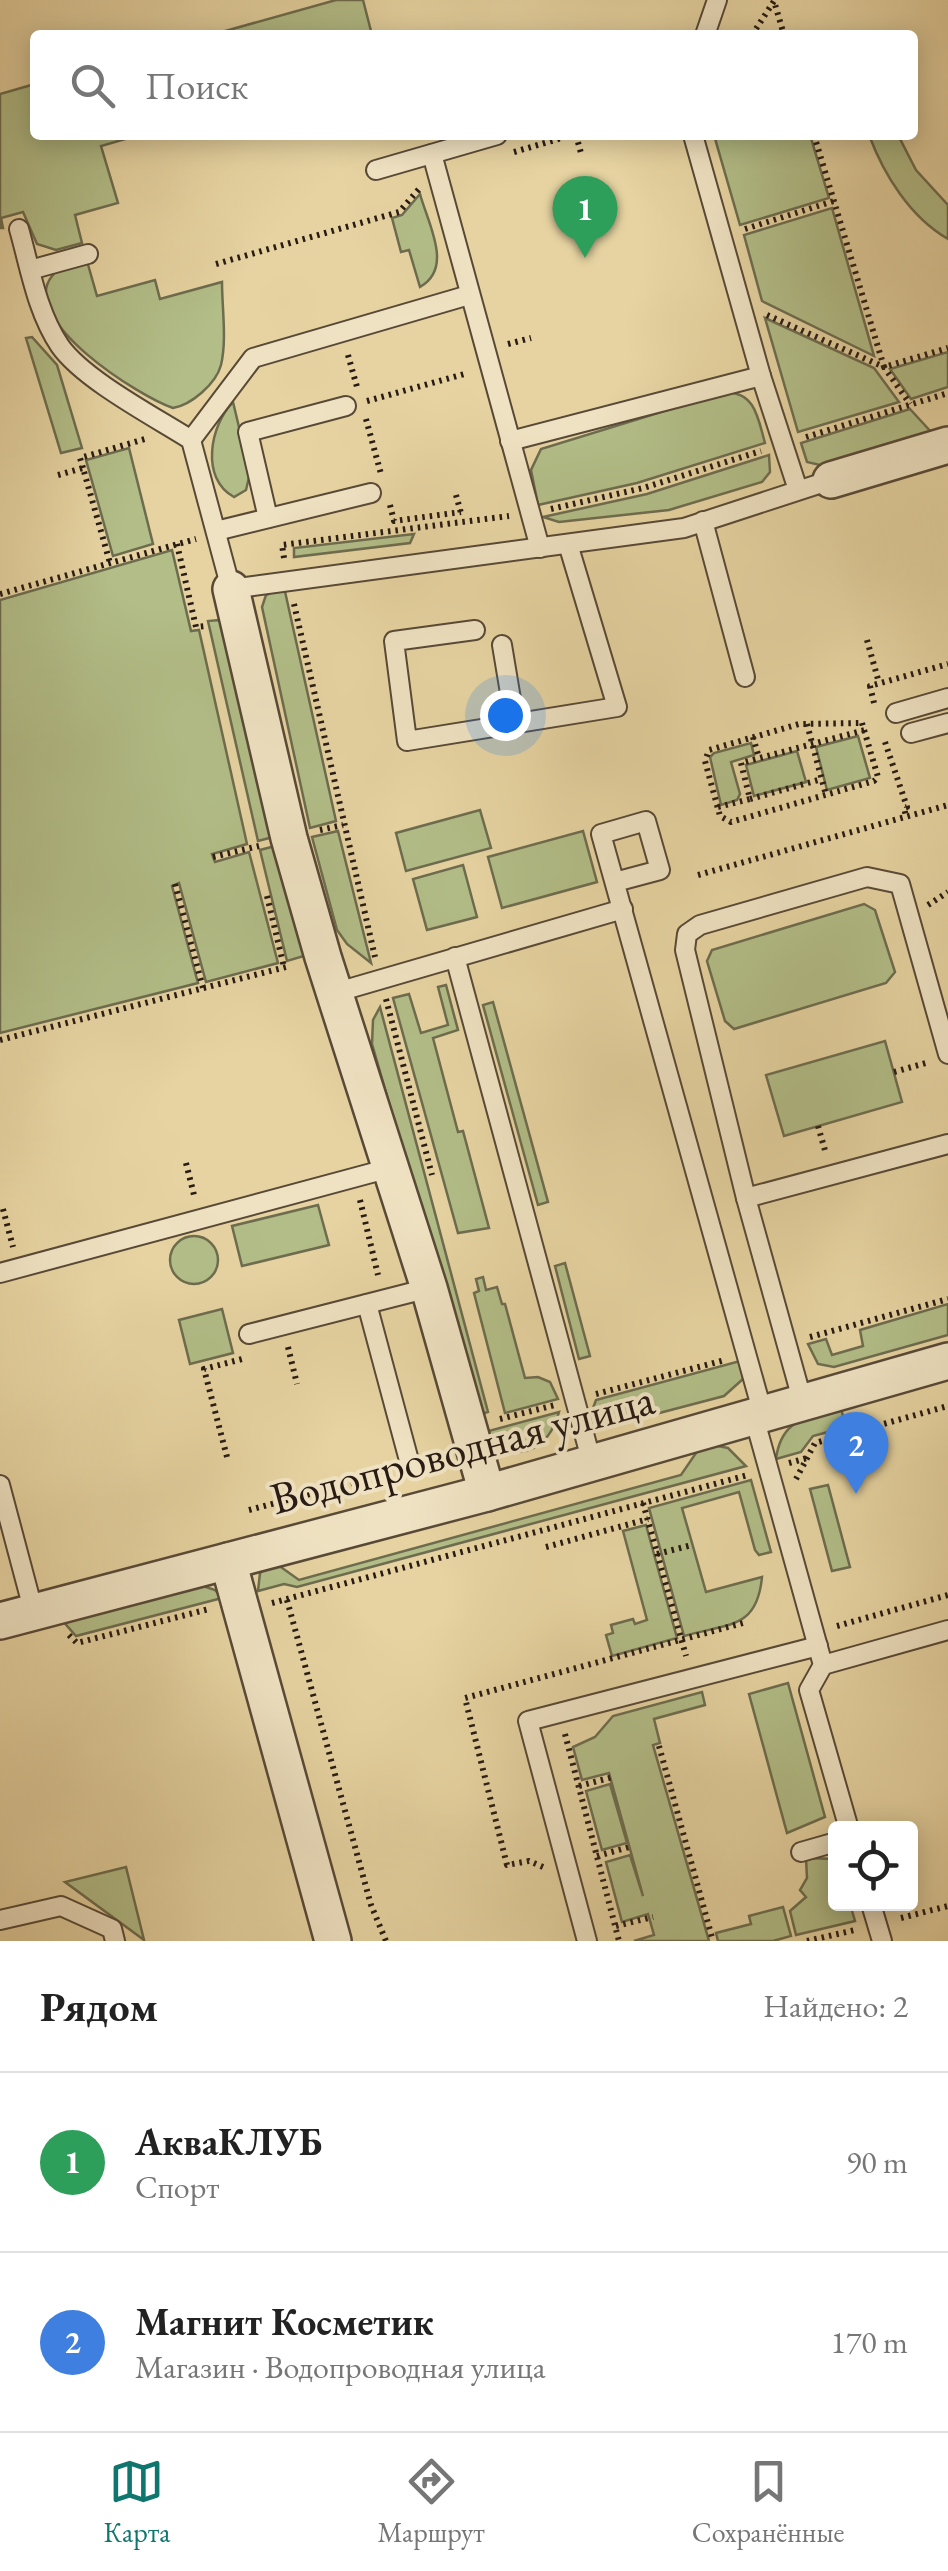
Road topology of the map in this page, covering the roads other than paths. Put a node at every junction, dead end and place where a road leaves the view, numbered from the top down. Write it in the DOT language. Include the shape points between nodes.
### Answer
graph roads {
  1 [pos="717,0"];
  2 [pos="707,30"];
  3 [pos="485,140"];
  4 [pos="694,140"];
  5 [pos="434,162"];
  6 [pos="376,170"];
  7 [pos="20,229"];
  8 [pos="88,254"];
  9 [pos="30,270"];
  10 [pos="469,296"];
  11 [pos="761,376"];
  12 [pos="354,404"];
  13 [pos="192,440"];
  14 [pos="510,442"];
  15 [pos="948,445"];
  16 [pos="815,485"];
  17 [pos="370,493"];
  18 [pos="268,518"];
  19 [pos="703,521"];
  20 [pos="216,532"];
  21 [pos="568,544"];
  22 [pos="540,548"];
  23 [pos="231,589"];
  24 [pos="475,630"];
  25 [pos="502,645"];
  26 [pos="745,676"];
  27 [pos="948,698"];
  28 [pos="886,713"];
  29 [pos="948,722"];
  30 [pos="515,723"];
  31 [pos="911,733"];
  32 [pos="615,882"];
  33 [pos="623,909"];
  34 [pos="456,957"];
  35 [pos="334,993"];
  36 [pos="948,1054"];
  37 [pos="948,1144"];
  38 [pos="390,1168"];
  39 [pos="746,1198"];
  40 [pos="0,1273"];
  41 [pos="429,1288"];
  42 [pos="367,1304"];
  43 [pos="249,1334"];
  44 [pos="948,1362"];
  45 [pos="803,1403"];
  46 [pos="758,1416"];
  47 [pos="592,1463"];
  48 [pos="410,1468"];
  49 [pos="0,1485"];
  50 [pos="487,1493"];
  51 [pos="228,1561"];
  52 [pos="17,1617"];
  53 [pos="948,1630"];
  54 [pos="818,1646"];
  55 [pos="823,1665"];
  56 [pos="847,1821"];
  57 [pos="828,1844"];
  58 [pos="800,1852"];
  59 [pos="873,1911"];
  60 [pos="0,1920"];
  61 [pos="115,1941"];
  62 [pos="333,1941"];
  63 [pos="587,1941"];
  64 [pos="882,1941"];
  1 -- 2 [label="lane"];
  3 -- 5 [label="lane"];
  4 -- 11 [label="lane"];
  5 -- 6 [label="lane"];
  5 -- 10 [label="lane"];
  7 -- 9 [label="lane"];
  8 -- 9 [label="lane"];
  9 -- 13 [label="lane" via="61,348 86,372"];
  10 -- 13 [label="lane" via="252,358"];
  10 -- 14 [label="lane"];
  11 -- 14 [label="lane"];
  11 -- 16 [label="lane" via="784,444"];
  12 -- 18 [label="lane" via="248,432"];
  13 -- 20 [label="lane"];
  14 -- 22 [label="lane"];
  15 -- 16 [label="street"];
  16 -- 19 [label="lane"];
  17 -- 18 [label="lane"];
  18 -- 20 [label="lane"];
  19 -- 21 [label="lane"];
  19 -- 26 [label="lane"];
  20 -- 23 [label="lane"];
  21 -- 22 [label="lane"];
  21 -- 30 [label="lane" via="616,707"];
  22 -- 23 [label="lane"];
  23 -- 35 [label="street" via="289,838"];
  24 -- 30 [label="lane" via="394,642 408,741"];
  25 -- 30 [label="lane"];
  27 -- 28 [label="lane"];
  29 -- 31 [label="lane"];
  32 -- 33 [label="lane"];
  33 -- 34 [label="lane"];
  33 -- 46 [label="lane"];
  34 -- 35 [label="lane"];
  34 -- 47 [label="lane"];
  35 -- 38 [label="street"];
  36 -- 39 [label="lane" via="900,884 867,878 687,934 684,950"];
  37 -- 39 [label="lane"];
  38 -- 40 [label="lane"];
  38 -- 41 [label="street"];
  39 -- 45 [label="lane"];
  41 -- 42 [label="lane"];
  41 -- 50 [label="street"];
  42 -- 43 [label="lane"];
  42 -- 48 [label="lane"];
  44 -- 45 [label="street, Водопроводная улица"];
  45 -- 46 [label="street, Водопроводная улица"];
  46 -- 47 [label="street, Водопроводная улица"];
  46 -- 54 [label="lane"];
  47 -- 50 [label="street, Водопроводная улица"];
  49 -- 52 [label="lane"];
  50 -- 51 [label="street, Водопроводная улица"];
  51 -- 52 [label="street, Водопроводная улица"];
  51 -- 62 [label="street"];
  53 -- 55 [label="lane"];
  54 -- 55 [label="lane"];
  54 -- 63 [label="lane" via="528,1721"];
  55 -- 56 [label="lane" via="810,1690"];
  57 -- 58 [label="lane"];
  59 -- 64 [label="lane"];
  60 -- 61 [label="lane" via="61,1906 112,1929"];
}
